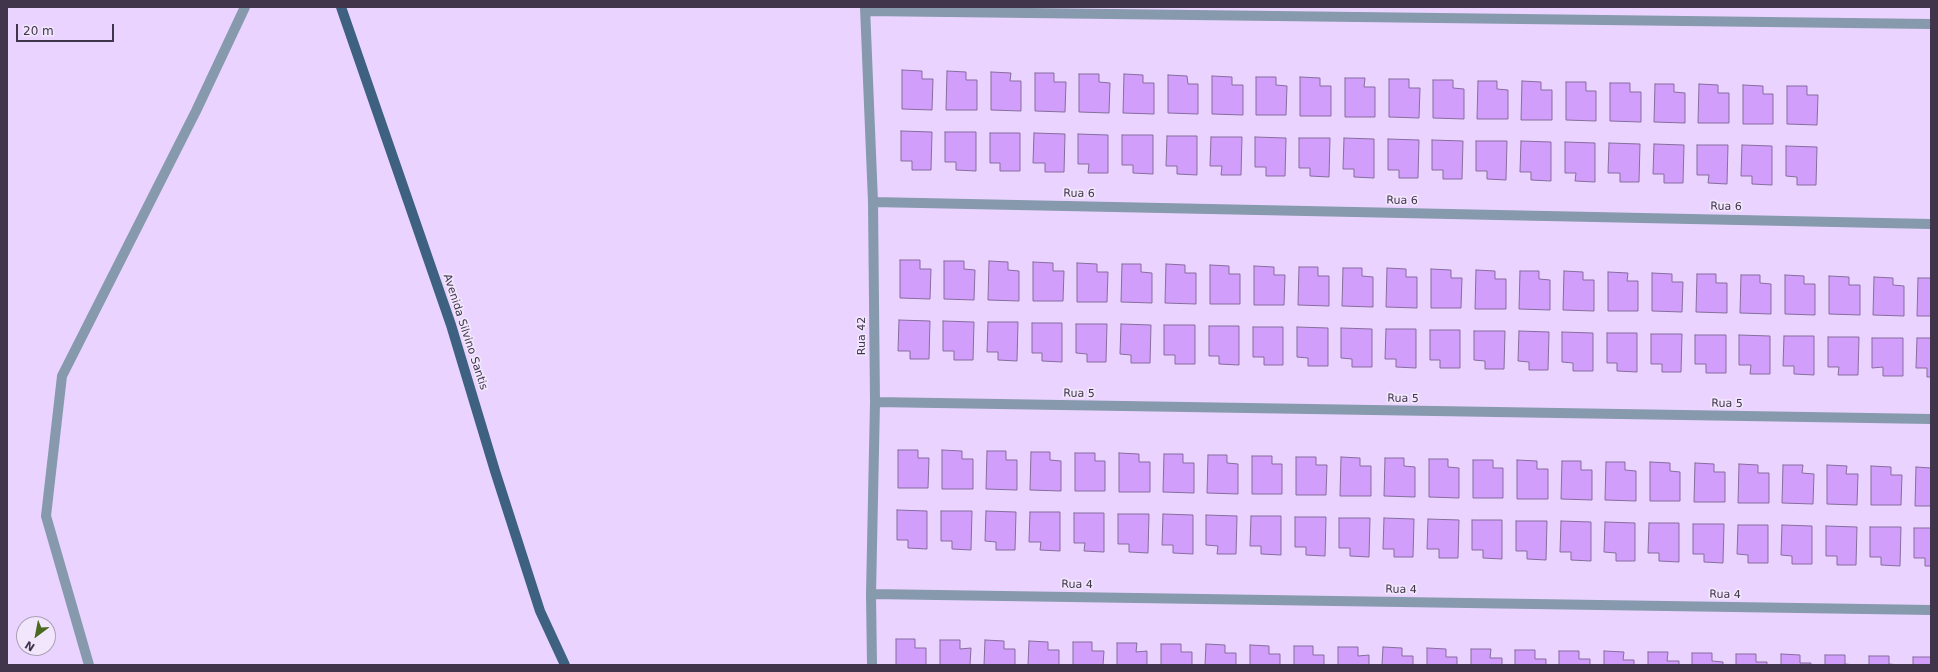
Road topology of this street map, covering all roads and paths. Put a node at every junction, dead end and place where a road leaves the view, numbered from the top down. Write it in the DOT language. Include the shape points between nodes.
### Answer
graph roads {
  1 [pos="245,7"];
  2 [pos="341,7"];
  3 [pos="865,9"];
  4 [pos="1931,24"];
  5 [pos="873,202"];
  6 [pos="1931,224"];
  7 [pos="875,402"];
  8 [pos="1931,419"];
  9 [pos="871,594"];
  10 [pos="1931,610"];
  11 [pos="89,665"];
  12 [pos="565,665"];
  13 [pos="872,665"];
  1 -- 11 [label="street" via="196,111 62,376 46,516"];
  2 -- 12 [label="main road, Avenida Silvino Santis" via="451,326 540,611"];
  3 -- 4 [label="street"];
  3 -- 5 [label="street, Rua 42"];
  5 -- 6 [label="street, Rua 6"];
  5 -- 7 [label="street, Rua 42"];
  7 -- 8 [label="street, Rua 5"];
  7 -- 9 [label="street, Rua 42"];
  9 -- 10 [label="street, Rua 4"];
  9 -- 13 [label="street, Rua 42"];
}
